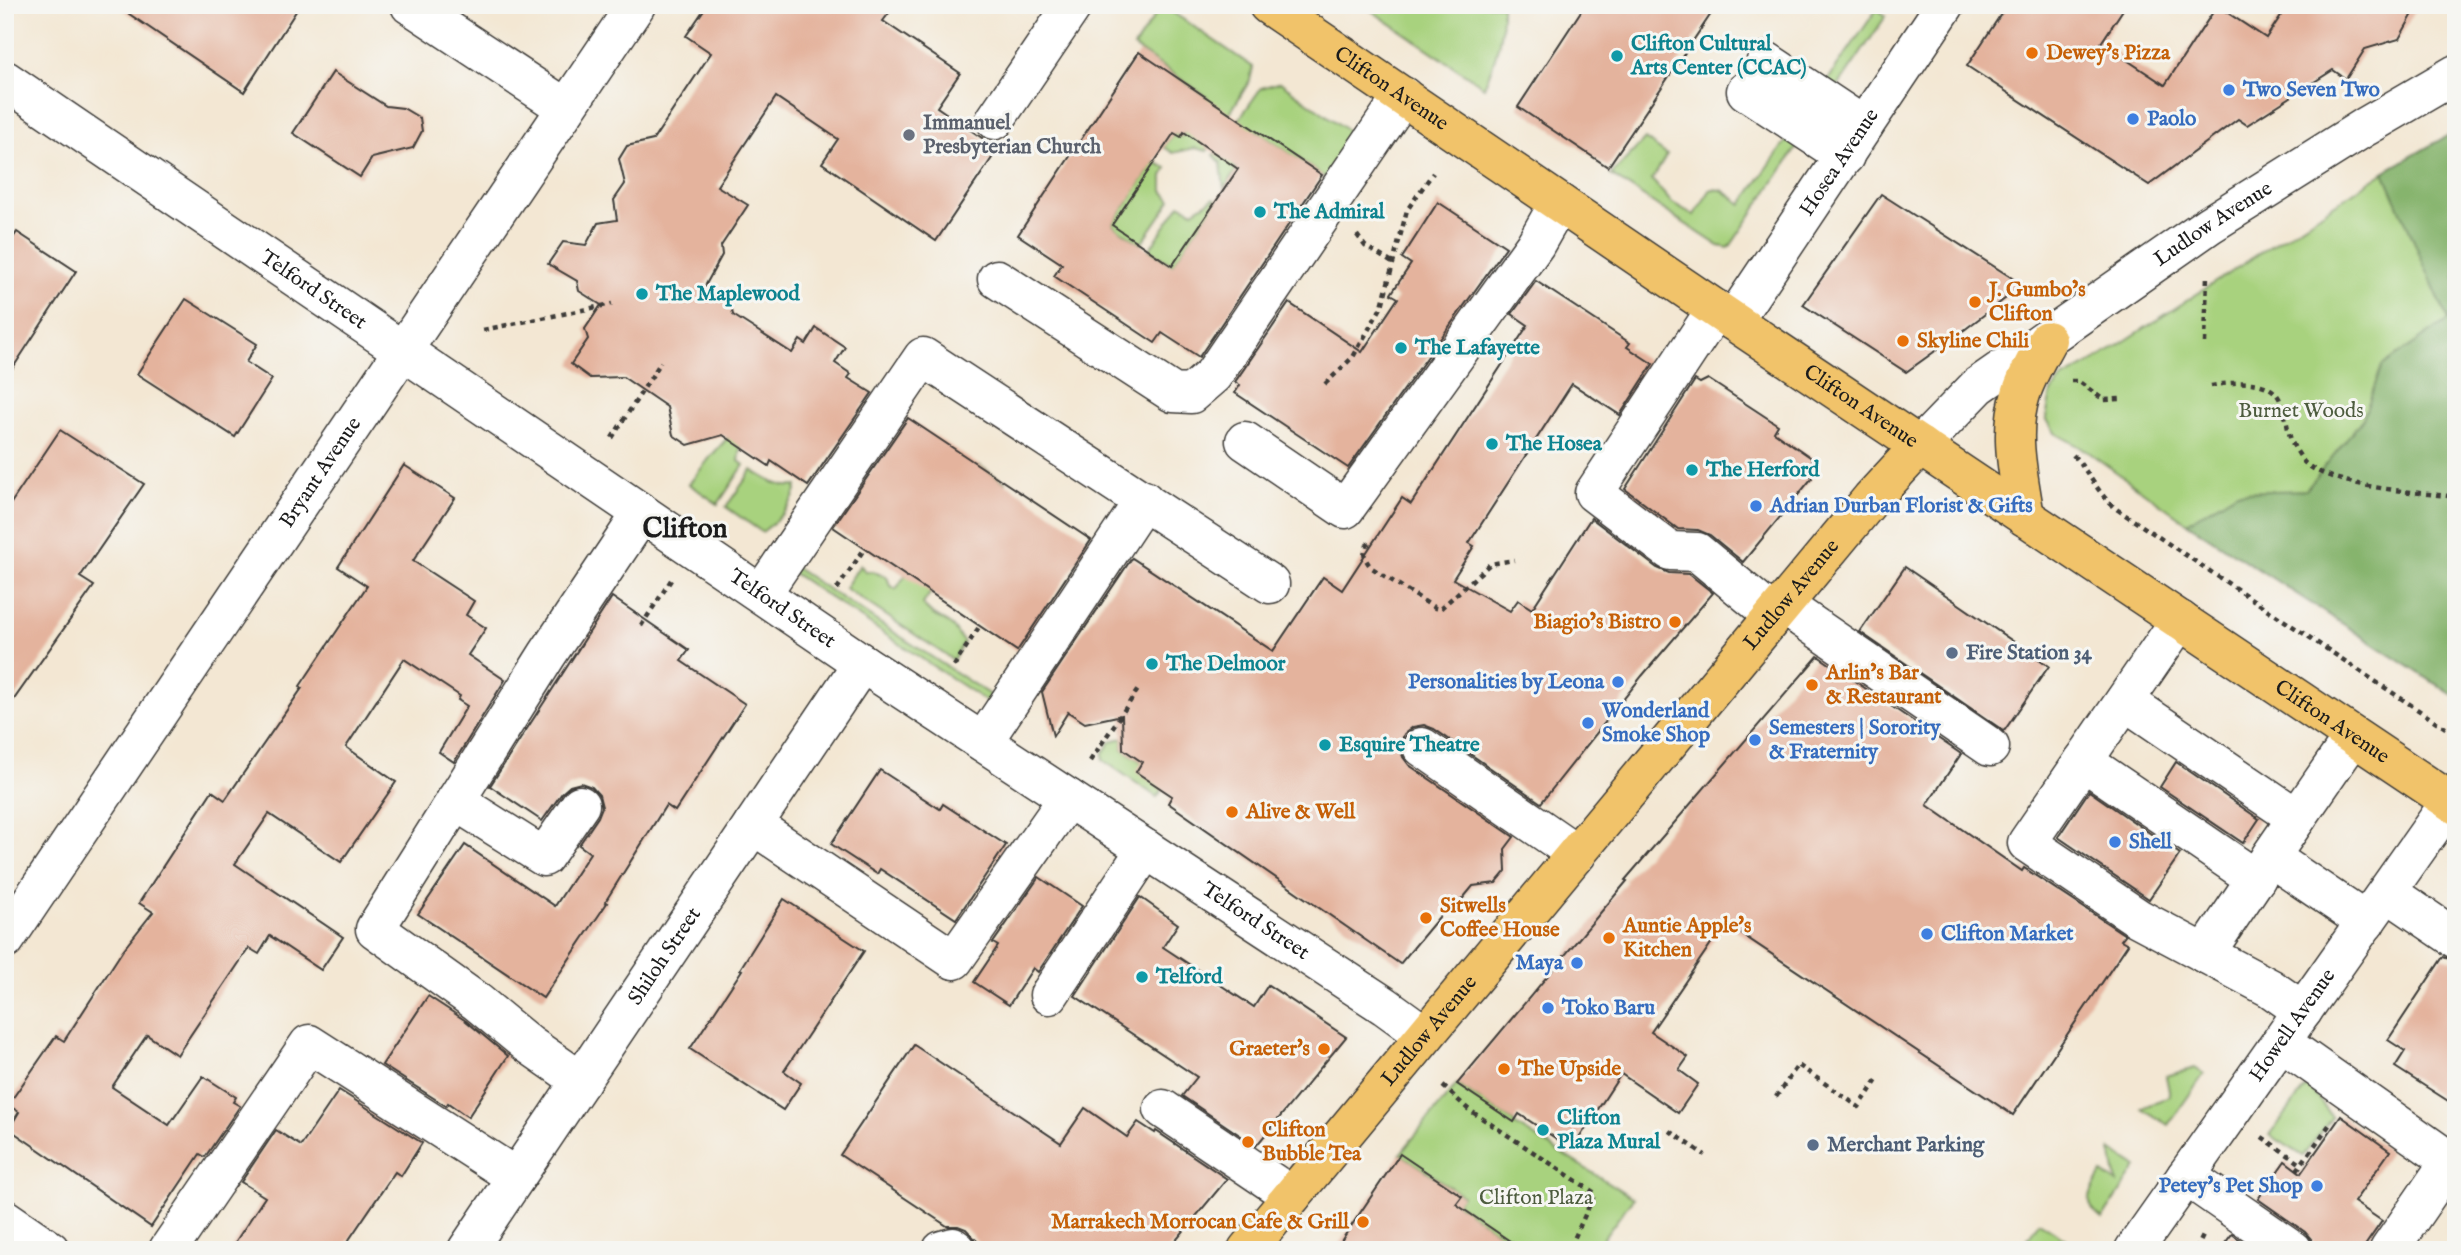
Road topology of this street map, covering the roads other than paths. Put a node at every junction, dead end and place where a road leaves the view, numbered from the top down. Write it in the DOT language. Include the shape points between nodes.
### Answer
graph roads {
  1 [pos="410,5"];
  2 [pos="1073,5"];
  3 [pos="1945,5"];
  4 [pos="625,9"];
  5 [pos="1281,9"];
  6 [pos="2456,74"];
  7 [pos="1756,76"];
  8 [pos="5,80"];
  9 [pos="1403,96"];
  10 [pos="566,108"];
  11 [pos="995,120"];
  12 [pos="1854,141"];
  13 [pos="1559,203"];
  14 [pos="997,279"];
  15 [pos="1725,315"];
  16 [pos="2047,340"];
  17 [pos="403,349"];
  18 [pos="1245,441"];
  19 [pos="1920,446"];
  20 [pos="1143,500"];
  21 [pos="642,513"];
  22 [pos="2025,517"];
  23 [pos="1270,584"];
  24 [pos="762,593"];
  25 [pos="1779,611"];
  26 [pos="2180,620"];
  27 [pos="862,663"];
  28 [pos="2125,701"];
  29 [pos="2353,737"];
  30 [pos="983,742"];
  31 [pos="1422,747"];
  32 [pos="1990,747"];
  33 [pos="2083,761"];
  34 [pos="1068,798"];
  35 [pos="455,801"];
  36 [pos="2453,803"];
  37 [pos="580,805"];
  38 [pos="2297,818"];
  39 [pos="753,825"];
  40 [pos="1146,849"];
  41 [pos="1577,854"];
  42 [pos="2263,868"];
  43 [pos="2376,907"];
  44 [pos="2456,939"];
  45 [pos="5,940"];
  46 [pos="2205,954"];
  47 [pos="1049,995"];
  48 [pos="2303,1011"];
  49 [pos="1424,1035"];
  50 [pos="2281,1042"];
  51 [pos="580,1081"];
  52 [pos="1163,1109"];
  53 [pos="2186,1176"];
  54 [pos="516,1177"];
  55 [pos="1292,1196"];
  56 [pos="5,1219"];
  57 [pos="50,1250"];
  58 [pos="168,1250"];
  59 [pos="467,1250"];
  60 [pos="942,1250"];
  61 [pos="957,1250"];
  62 [pos="1247,1250"];
  63 [pos="2134,1250"];
  64 [pos="2293,1250"];
  65 [pos="2389,1250"];
  1 -- 10 [label="street"];
  2 -- 11 [label="street"];
  3 -- 12 [label="street, Hosea Avenue"];
  4 -- 10 [label="street, Bryant Avenue"];
  5 -- 9 [label="main road, Clifton Avenue"];
  6 -- 16 [label="street, Ludlow Avenue" via="2209,225"];
  7 -- 12 [label="street"];
  8 -- 17 [label="street, Telford Street"];
  9 -- 13 [label="main road, Clifton Avenue"];
  9 -- 14 [label="street" via="1213,375 1191,394 1173,393"];
  10 -- 17 [label="street, Bryant Avenue"];
  12 -- 15 [label="street, Hosea Avenue"];
  13 -- 15 [label="main road, Clifton Avenue"];
  13 -- 18 [label="street" via="1535,244 1345,509"];
  15 -- 19 [label="main road, Clifton Avenue"];
  15 -- 25 [label="street, Hosea Avenue" via="1594,493 1670,551 1697,552"];
  16 -- 19 [label="street, Ludlow Avenue" via="1978,386"];
  16 -- 22 [label="main road" via="2021,392 2015,417 2014,444"];
  17 -- 21 [label="street, Telford Street"];
  17 -- 45 [label="street, Bryant Avenue"];
  19 -- 22 [label="main road, Clifton Avenue"];
  19 -- 25 [label="main road, Ludlow Avenue"];
  20 -- 23 [label="street"];
  20 -- 24 [label="street" via="923,357"];
  20 -- 30 [label="street"];
  21 -- 24 [label="street, Telford Street"];
  21 -- 35 [label="street"];
  22 -- 26 [label="main road, Clifton Avenue"];
  24 -- 27 [label="street, Telford Street"];
  25 -- 32 [label="street"];
  25 -- 41 [label="main road, Ludlow Avenue"];
  26 -- 28 [label="street"];
  26 -- 29 [label="main road, Clifton Avenue"];
  27 -- 30 [label="street, Telford Street"];
  27 -- 39 [label="street, Shiloh Street"];
  28 -- 33 [label="street"];
  28 -- 38 [label="street"];
  29 -- 36 [label="main road, Clifton Avenue"];
  29 -- 38 [label="street"];
  30 -- 34 [label="street, Telford Street"];
  31 -- 41 [label="street"];
  33 -- 42 [label="street"];
  33 -- 46 [label="street" via="2026,843 2138,918"];
  34 -- 39 [label="street" via="954,960"];
  34 -- 40 [label="street, Telford Street"];
  35 -- 37 [label="street" via="544,858"];
  35 -- 51 [label="street" via="376,929"];
  36 -- 43 [label="street, Howell Avenue"];
  38 -- 42 [label="street"];
  39 -- 51 [label="street, Shiloh Street"];
  40 -- 47 [label="street"];
  40 -- 49 [label="street, Telford Street"];
  41 -- 49 [label="main road, Ludlow Avenue"];
  42 -- 43 [label="street"];
  42 -- 46 [label="street"];
  43 -- 44 [label="street"];
  43 -- 48 [label="street, Howell Avenue"];
  46 -- 48 [label="street"];
  48 -- 50 [label="street, Howell Avenue"];
  49 -- 55 [label="main road, Ludlow Avenue"];
  50 -- 53 [label="street, Howell Avenue"];
  50 -- 65 [label="street" via="2451,1161"];
  51 -- 54 [label="street, Shiloh Street"];
  52 -- 55 [label="street"];
  53 -- 63 [label="street, Howell Avenue"];
  53 -- 64 [label="street"];
  54 -- 58 [label="street" via="309,1044"];
  54 -- 59 [label="street, Shiloh Street"];
  55 -- 62 [label="main road, Ludlow Avenue"];
  56 -- 57 [label="street"];
  60 -- 61 [label="street"];
}
